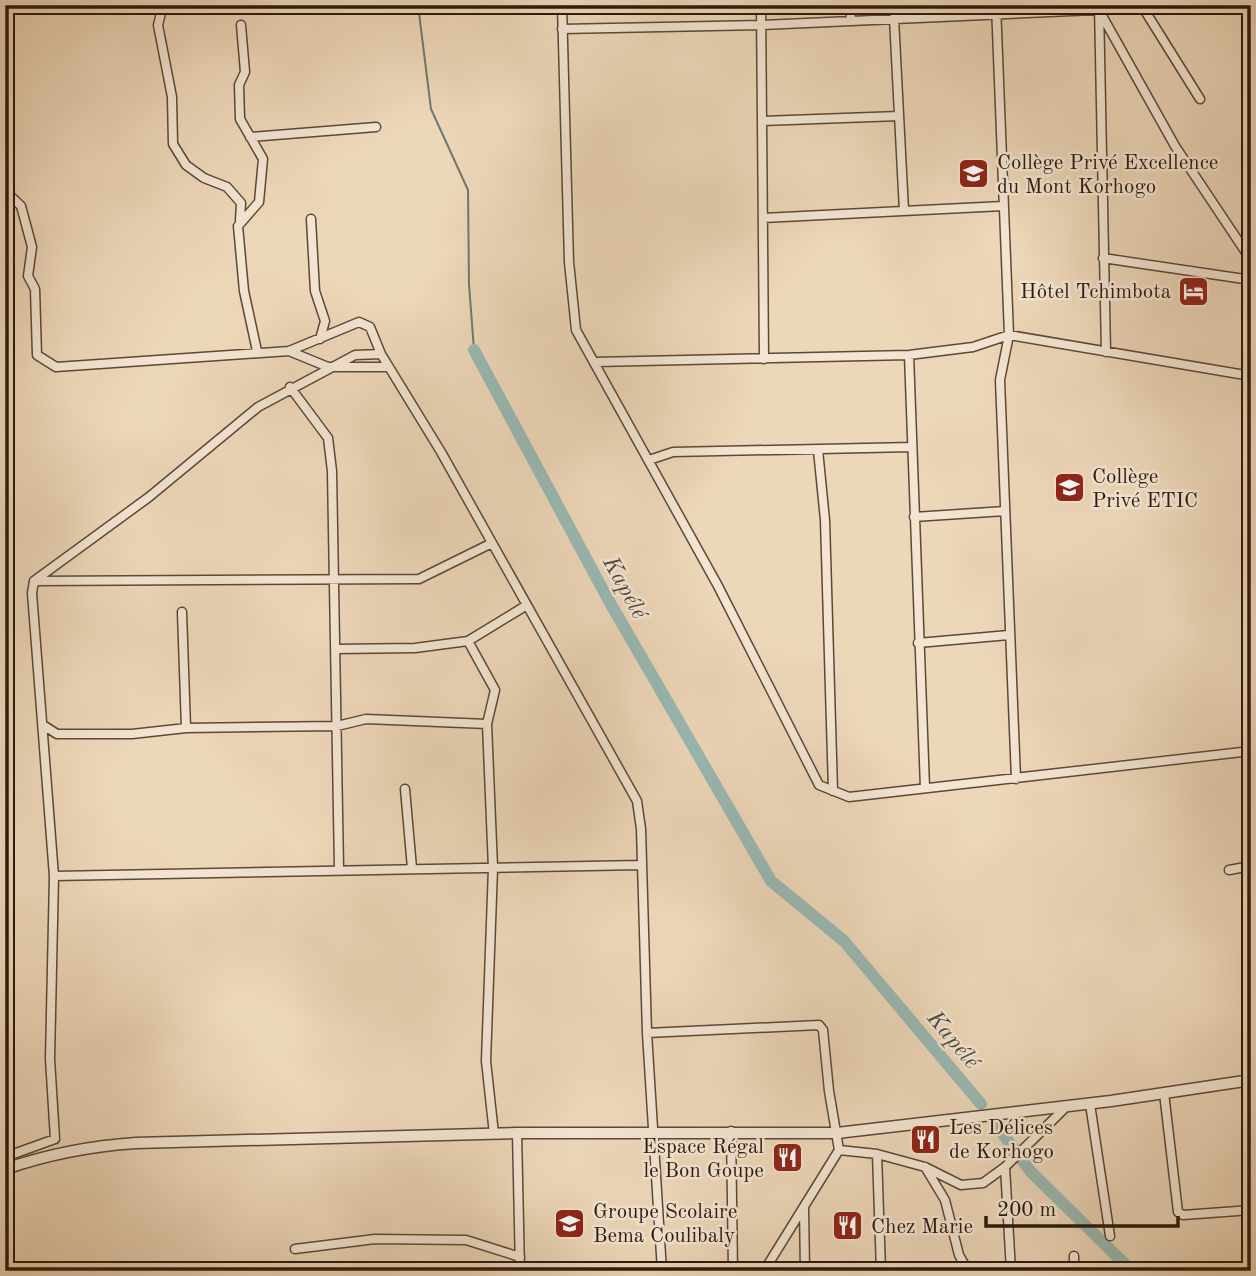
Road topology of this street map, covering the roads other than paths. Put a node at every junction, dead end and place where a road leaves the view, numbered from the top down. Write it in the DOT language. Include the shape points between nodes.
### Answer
graph roads {
  1 [pos="163,5"];
  2 [pos="562,5"];
  3 [pos="761,5"];
  4 [pos="850,5"];
  5 [pos="996,5"];
  6 [pos="1142,7"];
  7 [pos="1161,7"];
  8 [pos="1099,8"];
  9 [pos="997,15"];
  10 [pos="894,18"];
  11 [pos="851,21"];
  12 [pos="241,25"];
  13 [pos="762,26"];
  14 [pos="562,29"];
  15 [pos="1200,99"];
  16 [pos="899,116"];
  17 [pos="762,121"];
  18 [pos="376,127"];
  19 [pos="250,137"];
  20 [pos="5,191"];
  21 [pos="1003,206"];
  22 [pos="904,211"];
  23 [pos="763,218"];
  24 [pos="311,219"];
  25 [pos="240,223"];
  26 [pos="1103,258"];
  27 [pos="1251,260"];
  28 [pos="1251,280"];
  29 [pos="1009,335"];
  30 [pos="320,340"];
  31 [pos="257,351"];
  32 [pos="289,351"];
  33 [pos="1106,352"];
  34 [pos="381,354"];
  35 [pos="909,355"];
  36 [pos="764,359"];
  37 [pos="595,362"];
  38 [pos="328,368"];
  39 [pos="389,368"];
  40 [pos="1251,376"];
  41 [pos="290,387"];
  42 [pos="912,446"];
  43 [pos="818,450"];
  44 [pos="649,460"];
  45 [pos="1005,511"];
  46 [pos="914,517"];
  47 [pos="492,543"];
  48 [pos="332,579"];
  49 [pos="34,581"];
  50 [pos="527,605"];
  51 [pos="182,612"];
  52 [pos="1009,635"];
  53 [pos="468,641"];
  54 [pos="918,643"];
  55 [pos="335,649"];
  56 [pos="488,724"];
  57 [pos="43,725"];
  58 [pos="337,726"];
  59 [pos="186,728"];
  60 [pos="1251,751"];
  61 [pos="1016,779"];
  62 [pos="925,788"];
  63 [pos="405,789"];
  64 [pos="833,791"];
  65 [pos="641,865"];
  66 [pos="1251,866"];
  67 [pos="412,868"];
  68 [pos="493,868"];
  69 [pos="339,869"];
  70 [pos="1229,870"];
  71 [pos="54,876"];
  72 [pos="647,1033"];
  73 [pos="1250,1083"];
  74 [pos="1164,1093"];
  75 [pos="1090,1104"];
  76 [pos="1066,1107"];
  77 [pos="731,1131"];
  78 [pos="517,1132"];
  79 [pos="653,1133"];
  80 [pos="837,1133"];
  81 [pos="494,1134"];
  82 [pos="839,1150"];
  83 [pos="877,1154"];
  84 [pos="5,1157"];
  85 [pos="925,1167"];
  86 [pos="1005,1167"];
  87 [pos="5,1169"];
  88 [pos="804,1205"];
  89 [pos="1251,1210"];
  90 [pos="1110,1236"];
  91 [pos="295,1249"];
  92 [pos="1074,1256"];
  93 [pos="520,1257"];
  94 [pos="520,1271"];
  95 [pos="662,1271"];
  96 [pos="733,1271"];
  97 [pos="764,1271"];
  98 [pos="805,1271"];
  99 [pos="881,1271"];
  100 [pos="968,1271"];
  101 [pos="1011,1271"];
  102 [pos="1074,1271"];
  1 -- 25 [label="street" via="158,25 172,97 173,144 186,165 227,187 240,203"];
  2 -- 14 [label="street"];
  3 -- 13 [label="street"];
  4 -- 11 [label="street"];
  5 -- 9 [label="street"];
  6 -- 7 [label="street"];
  6 -- 8 [label="street"];
  6 -- 15 [label="street"];
  8 -- 9 [label="street"];
  8 -- 26 [label="street"];
  8 -- 27 [label="street" via="1175,146"];
  9 -- 10 [label="street"];
  9 -- 21 [label="street"];
  10 -- 11 [label="street"];
  10 -- 16 [label="street"];
  11 -- 13 [label="street"];
  12 -- 19 [label="street" via="245,72 239,85 240,119"];
  13 -- 14 [label="street"];
  13 -- 17 [label="street"];
  14 -- 37 [label="street" via="569,262 576,330"];
  16 -- 17 [label="street"];
  16 -- 22 [label="street"];
  17 -- 23 [label="street"];
  18 -- 19 [label="street"];
  19 -- 25 [label="street" via="263,159 259,202"];
  20 -- 31 [label="street" via="21,206 32,247 28,276 35,289 37,355 56,367"];
  21 -- 22 [label="street"];
  21 -- 29 [label="street"];
  22 -- 23 [label="street"];
  23 -- 36 [label="street"];
  24 -- 30 [label="street" via="315,291 325,321"];
  25 -- 31 [label="street" via="244,291"];
  26 -- 28 [label="street"];
  26 -- 33 [label="street"];
  29 -- 33 [label="street"];
  29 -- 35 [label="street" via="973,347"];
  29 -- 45 [label="street" via="1000,380"];
  30 -- 32 [label="street"];
  30 -- 34 [label="street" via="359,322 370,327"];
  31 -- 32 [label="street"];
  32 -- 38 [label="street"];
  33 -- 40 [label="street"];
  34 -- 38 [label="street" via="355,355"];
  34 -- 39 [label="street"];
  35 -- 36 [label="street"];
  35 -- 42 [label="street"];
  36 -- 37 [label="street"];
  37 -- 44 [label="street"];
  38 -- 39 [label="street"];
  38 -- 41 [label="street"];
  39 -- 47 [label="street"];
  41 -- 48 [label="street" via="328,438"];
  41 -- 49 [label="street"];
  42 -- 43 [label="street"];
  42 -- 46 [label="street"];
  43 -- 44 [label="street" via="673,452"];
  43 -- 64 [label="street" via="825,520"];
  44 -- 64 [label="street" via="819,785"];
  45 -- 46 [label="street"];
  45 -- 52 [label="street"];
  46 -- 54 [label="street"];
  47 -- 48 [label="street" via="419,579"];
  47 -- 50 [label="street"];
  48 -- 49 [label="street"];
  48 -- 55 [label="street"];
  49 -- 57 [label="street"];
  50 -- 53 [label="street"];
  50 -- 65 [label="street" via="637,801"];
  51 -- 59 [label="street"];
  52 -- 54 [label="street"];
  52 -- 61 [label="street"];
  53 -- 55 [label="street" via="415,648"];
  53 -- 56 [label="street" via="495,690"];
  54 -- 62 [label="street"];
  55 -- 58 [label="street"];
  56 -- 58 [label="street" via="366,719"];
  56 -- 68 [label="street"];
  57 -- 59 [label="street" via="57,734"];
  57 -- 71 [label="street"];
  58 -- 59 [label="street"];
  58 -- 69 [label="street"];
  60 -- 61 [label="street"];
  61 -- 62 [label="street"];
  62 -- 64 [label="street" via="849,797"];
  63 -- 67 [label="street"];
  65 -- 68 [label="street"];
  65 -- 72 [label="street"];
  66 -- 70 [label="street"];
  67 -- 68 [label="street"];
  67 -- 69 [label="street"];
  68 -- 81 [label="street" via="486,1061"];
  69 -- 71 [label="street"];
  71 -- 84 [label="street" via="50,1059 55,1139"];
  72 -- 79 [label="street"];
  72 -- 80 [label="street" via="819,1025"];
  73 -- 74 [label="street"];
  74 -- 75 [label="street"];
  74 -- 89 [label="street" via="1178,1212"];
  75 -- 76 [label="street"];
  75 -- 90 [label="street"];
  76 -- 80 [label="street"];
  76 -- 86 [label="street"];
  77 -- 79 [label="street"];
  77 -- 80 [label="street"];
  77 -- 96 [label="street"];
  78 -- 79 [label="street"];
  78 -- 81 [label="street"];
  78 -- 93 [label="street"];
  79 -- 95 [label="street"];
  80 -- 82 [label="street"];
  81 -- 87 [label="street" via="92,1146"];
  82 -- 83 [label="street"];
  82 -- 88 [label="street"];
  83 -- 85 [label="street"];
  83 -- 99 [label="street"];
  85 -- 86 [label="street" via="961,1185 983,1183"];
  85 -- 100 [label="street" via="945,1200 959,1255"];
  86 -- 101 [label="street"];
  88 -- 97 [label="street"];
  88 -- 98 [label="street"];
  91 -- 93 [label="street" via="375,1239 466,1240"];
  92 -- 102 [label="street"];
  93 -- 94 [label="street"];
}
